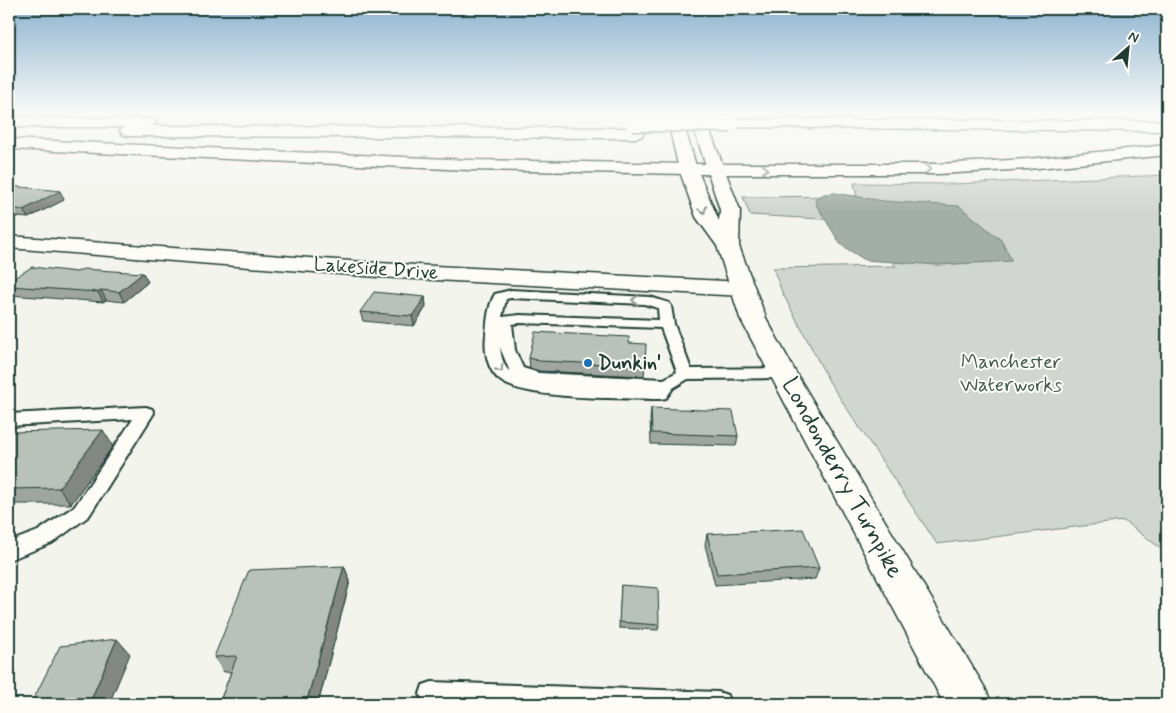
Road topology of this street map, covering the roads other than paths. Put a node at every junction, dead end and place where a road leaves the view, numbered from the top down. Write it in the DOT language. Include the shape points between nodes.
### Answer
graph roads {
  1 [pos="58,146"];
  2 [pos="682,146"];
  3 [pos="709,146"];
  4 [pos="1167,150"];
  5 [pos="717,168"];
  6 [pos="688,169"];
  7 [pos="9,242"];
  8 [pos="728,246"];
  9 [pos="743,289"];
  10 [pos="499,322"];
  11 [pos="667,324"];
  12 [pos="782,373"];
  13 [pos="685,374"];
  14 [pos="9,420"];
  15 [pos="9,551"];
  16 [pos="432,694"];
  17 [pos="718,704"];
  18 [pos="969,704"];
  1 -- 6 [label="main road" via="440,164"];
  2 -- 6 [label="main road, Londonderry Turnpike"];
  3 -- 5 [label="main road, Londonderry Turnpike"];
  5 -- 4 [label="main road, one-way" via="947,168 1028,164"];
  5 -- 6 [label="main road"];
  5 -- 8 [label="main road, Londonderry Turnpike" via="730,210"];
  6 -- 8 [label="main road, Londonderry Turnpike, one-way" via="706,218"];
  7 -- 9 [label="main road, Lakeside Drive" via="388,270"];
  8 -- 9 [label="main road, Londonderry Turnpike"];
  9 -- 12 [label="main road, Londonderry Turnpike" via="753,318"];
  10 -- 11 [label="lane" via="520,319"];
  11 -- 10 [label="lane, one-way" via="664,306 645,300 511,294 500,297"];
  10 -- 13 [label="lane, one-way" via="492,344 496,364 505,377 525,386 614,393 663,389"];
  11 -- 13 [label="lane"];
  12 -- 13 [label="lane"];
  12 -- 18 [label="main road, Londonderry Turnpike"];
  14 -- 15 [label="lane" via="146,414 82,511 45,537"];
  16 -- 17 [label="lane"];
}
